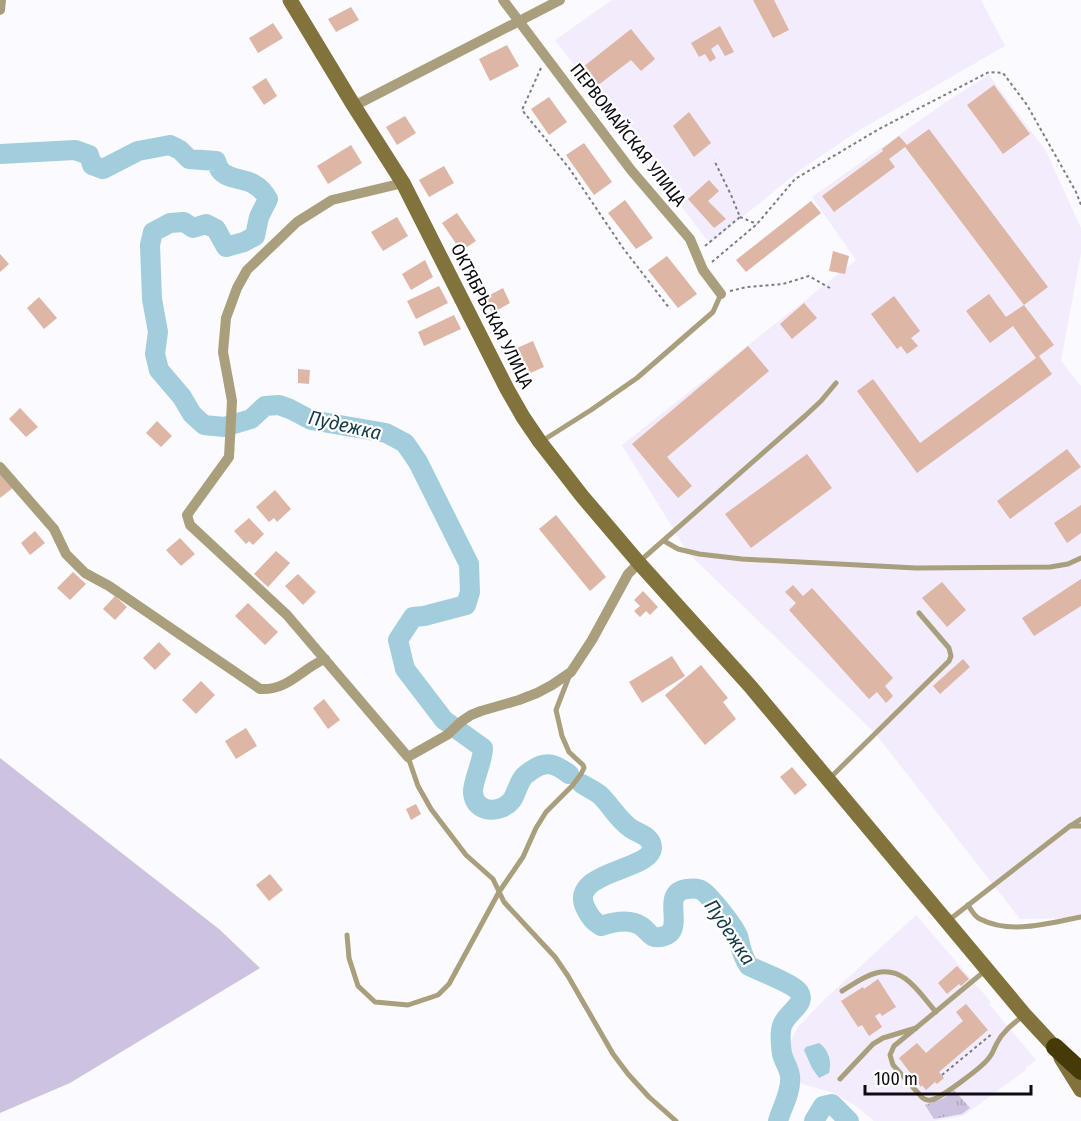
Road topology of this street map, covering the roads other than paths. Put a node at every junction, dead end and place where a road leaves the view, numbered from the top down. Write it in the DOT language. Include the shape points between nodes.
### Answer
graph roads {
  1 [pos="1,0"];
  2 [pos="290,0"];
  3 [pos="503,0"];
  4 [pos="560,0"];
  5 [pos="0,10"];
  6 [pos="519,21"];
  7 [pos="354,106"];
  8 [pos="403,183"];
  9 [pos="721,294"];
  10 [pos="836,383"];
  11 [pos="540,442"];
  12 [pos="0,467"];
  13 [pos="664,541"];
  14 [pos="1081,558"];
  15 [pos="639,563"];
  16 [pos="919,613"];
  17 [pos="325,659"];
  18 [pos="571,672"];
  19 [pos="408,757"];
  20 [pos="829,779"];
  21 [pos="1081,819"];
  22 [pos="1070,826"];
  23 [pos="1081,826"];
  24 [pos="499,892"];
  25 [pos="968,905"];
  26 [pos="1081,917"];
  27 [pos="947,921"];
  28 [pos="347,935"];
  29 [pos="987,969"];
  30 [pos="842,992"];
  31 [pos="936,1012"];
  32 [pos="1024,1014"];
  33 [pos="916,1028"];
  34 [pos="1055,1047"];
  35 [pos="1081,1071"];
  36 [pos="840,1079"];
  37 [pos="1081,1079"];
  38 [pos="1081,1090"];
  39 [pos="676,1121"];
  1 -- 5 [label="street"];
  2 -- 7 [label="street, ОКТЯБРЬСКАЯ УЛИЦА"];
  3 -- 6 [label="street, ПЕРВОМАЙСКАЯ УЛИЦА"];
  4 -- 6 [label="street"];
  6 -- 7 [label="street"];
  6 -- 9 [label="street, ПЕРВОМАЙСКАЯ УЛИЦА" via="631,170 690,239 703,270"];
  7 -- 8 [label="street, ОКТЯБРЬСКАЯ УЛИЦА"];
  8 -- 11 [label="street, ОКТЯБРЬСКАЯ УЛИЦА" via="507,389"];
  8 -- 17 [label="street" via="332,200 297,222 247,270 226,318 223,352 232,401 229,457 187,515 190,525 287,615"];
  9 -- 11 [label="lane" via="713,312 637,378"];
  10 -- 13 [label="lane" via="805,416"];
  11 -- 15 [label="street, ОКТЯБРЬСКАЯ УЛИЦА"];
  12 -- 17 [label="street" via="54,529 66,554 85,573 260,688 271,690 290,682"];
  13 -- 14 [label="lane" via="699,554 742,559 916,568 1050,567"];
  13 -- 15 [label="lane"];
  15 -- 18 [label="street" via="628,574"];
  15 -- 20 [label="street, ОКТЯБРЬСКАЯ УЛИЦА"];
  16 -- 20 [label="lane" via="949,648 949,661"];
  17 -- 19 [label="street"];
  18 -- 19 [label="street" via="537,693 481,711"];
  18 -- 24 [label="lane" via="556,710 569,752 584,768 546,812"];
  19 -- 24 [label="lane" via="431,809 466,855 493,879"];
  20 -- 27 [label="street, ОКТЯБРЬСКАЯ УЛИЦА"];
  21 -- 22 [label="lane"];
  22 -- 23 [label="lane"];
  22 -- 25 [label="lane"];
  24 -- 28 [label="lane" via="449,984 438,995 408,1005 375,1002 358,987"];
  24 -- 39 [label="lane" via="555,957 628,1074"];
  25 -- 26 [label="lane" via="978,919 1006,928"];
  25 -- 27 [label="lane"];
  27 -- 29 [label="street, ОКТЯБРЬСКАЯ УЛИЦА"];
  29 -- 31 [label="lane"];
  29 -- 32 [label="street, ОКТЯБРЬСКАЯ УЛИЦА"];
  30 -- 31 [label="lane" via="874,973 892,972 908,979"];
  31 -- 33 [label="lane"];
  32 -- 33 [label="lane" via="1005,1031 983,1065 931,1100 919,1095 893,1065 890,1055 894,1046"];
  32 -- 34 [label="street, ОКТЯБРЬСКАЯ УЛИЦА"];
  33 -- 36 [label="lane" via="873,1044"];
  34 -- 35 [label="highway"];
  34 -- 37 [label="street"];
  34 -- 38 [label="street"];
}
